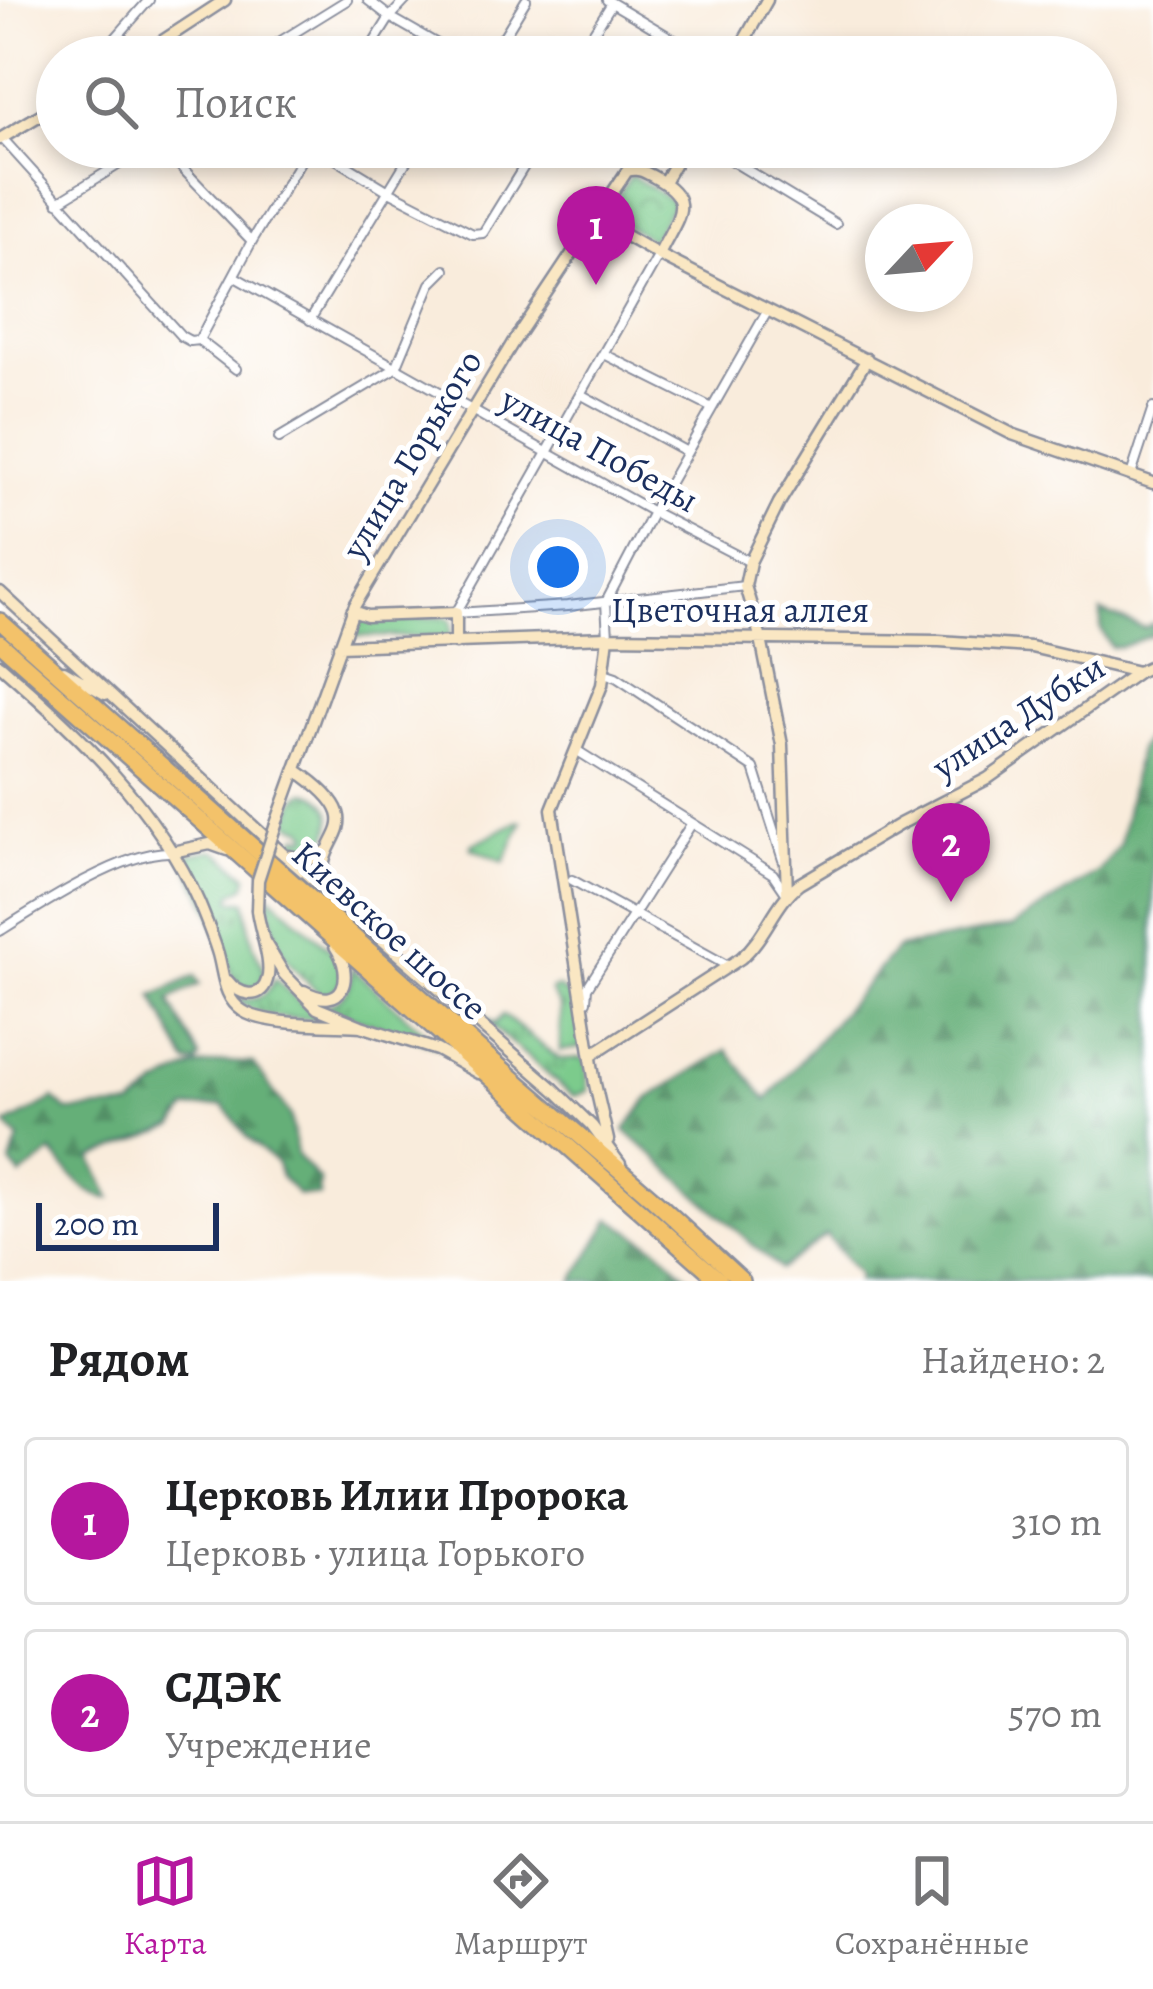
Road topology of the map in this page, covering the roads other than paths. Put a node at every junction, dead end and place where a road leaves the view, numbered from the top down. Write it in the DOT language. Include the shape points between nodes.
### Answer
graph roads {
  1 [pos="148,0"];
  2 [pos="225,0"];
  3 [pos="346,0"];
  4 [pos="368,0"];
  5 [pos="406,0"];
  6 [pos="526,0"];
  7 [pos="767,0"];
  8 [pos="609,2"];
  9 [pos="390,17"];
  10 [pos="117,36"];
  11 [pos="170,36"];
  12 [pos="289,36"];
  13 [pos="378,36"];
  14 [pos="423,36"];
  15 [pos="504,36"];
  16 [pos="590,36"];
  17 [pos="667,36"];
  18 [pos="747,36"];
  19 [pos="36,117"];
  20 [pos="1,138"];
  21 [pos="113,168"];
  22 [pos="182,168"];
  23 [pos="299,168"];
  24 [pos="349,168"];
  25 [pos="401,168"];
  26 [pos="523,168"];
  27 [pos="638,168"];
  28 [pos="672,168"];
  29 [pos="744,168"];
  30 [pos="664,182"];
  31 [pos="387,190"];
  32 [pos="58,202"];
  33 [pos="595,218"];
  34 [pos="836,224"];
  35 [pos="252,241"];
  36 [pos="659,255"];
  37 [pos="445,270"];
  38 [pos="235,278"];
  39 [pos="769,309"];
  40 [pos="310,321"];
  41 [pos="199,340"];
  42 [pos="604,353"];
  43 [pos="867,359"];
  44 [pos="396,368"];
  45 [pos="236,369"];
  46 [pos="582,394"];
  47 [pos="712,408"];
  48 [pos="1153,408"];
  49 [pos="473,409"];
  50 [pos="279,438"];
  51 [pos="687,452"];
  52 [pos="549,454"];
  53 [pos="1130,476"];
  54 [pos="1153,483"];
  55 [pos="653,512"];
  56 [pos="750,562"];
  57 [pos="745,586"];
  58 [pos="0,592"];
  59 [pos="606,602"];
  60 [pos="352,611"];
  61 [pos="456,613"];
  62 [pos="0,621"];
  63 [pos="608,637"];
  64 [pos="761,639"];
  65 [pos="23,642"];
  66 [pos="0,643"];
  67 [pos="456,643"];
  68 [pos="339,646"];
  69 [pos="0,665"];
  70 [pos="1153,665"];
  71 [pos="1138,673"];
  72 [pos="604,674"];
  73 [pos="124,704"];
  74 [pos="309,736"];
  75 [pos="575,749"];
  76 [pos="296,770"];
  77 [pos="316,784"];
  78 [pos="276,824"];
  79 [pos="692,824"];
  80 [pos="328,849"];
  81 [pos="172,852"];
  82 [pos="281,852"];
  83 [pos="241,857"];
  84 [pos="784,861"];
  85 [pos="572,880"];
  86 [pos="331,893"];
  87 [pos="787,894"];
  88 [pos="634,916"];
  89 [pos="321,930"];
  90 [pos="0,931"];
  91 [pos="264,941"];
  92 [pos="221,966"];
  93 [pos="729,967"];
  94 [pos="293,985"];
  95 [pos="584,997"];
  96 [pos="361,1026"];
  97 [pos="591,1055"];
  98 [pos="495,1083"];
  99 [pos="596,1084"];
  100 [pos="554,1089"];
  101 [pos="610,1149"];
  102 [pos="651,1197"];
  103 [pos="720,1281"];
  104 [pos="742,1281"];
  1 -- 10 [label="street"];
  2 -- 11 [label="main road"];
  3 -- 12 [label="street"];
  4 -- 9 [label="street"];
  5 -- 9 [label="street"];
  6 -- 15 [label="street"];
  7 -- 18 [label="main road"];
  8 -- 16 [label="street"];
  8 -- 17 [label="street"];
  9 -- 13 [label="street"];
  9 -- 14 [label="street"];
  19 -- 20 [label="main road"];
  20 -- 32 [label="street"];
  21 -- 32 [label="street"];
  22 -- 35 [label="street"];
  23 -- 35 [label="street"];
  24 -- 31 [label="street"];
  25 -- 31 [label="street"];
  26 -- 31 [label="street" via="483,233"];
  27 -- 30 [label="main road"];
  27 -- 33 [label="main road, улица Горького" via="623,173"];
  28 -- 30 [label="main road"];
  29 -- 34 [label="street"];
  30 -- 36 [label="main road" via="677,191 680,209"];
  31 -- 40 [label="street"];
  32 -- 41 [label="street" via="181,336"];
  33 -- 36 [label="main road"];
  33 -- 49 [label="main road, улица Горького"];
  35 -- 38 [label="street"];
  36 -- 39 [label="main road"];
  36 -- 42 [label="street"];
  37 -- 44 [label="street" via="430,284"];
  38 -- 40 [label="street, улица Победы"];
  38 -- 41 [label="street"];
  39 -- 43 [label="main road"];
  39 -- 47 [label="street"];
  40 -- 44 [label="street, улица Победы"];
  41 -- 45 [label="street"];
  42 -- 46 [label="street"];
  42 -- 47 [label="street"];
  43 -- 53 [label="main road" via="1012,434"];
  43 -- 56 [label="main road"];
  44 -- 49 [label="street, улица Победы"];
  44 -- 50 [label="street"];
  46 -- 51 [label="street"];
  46 -- 52 [label="street"];
  47 -- 51 [label="street"];
  48 -- 53 [label="street"];
  49 -- 52 [label="street, улица Победы"];
  49 -- 60 [label="main road, улица Горького"];
  51 -- 55 [label="street"];
  52 -- 55 [label="street, улица Победы"];
  52 -- 61 [label="street"];
  53 -- 54 [label="main road"];
  55 -- 56 [label="street, улица Победы"];
  55 -- 59 [label="street"];
  56 -- 57 [label="main road"];
  57 -- 59 [label="street"];
  57 -- 64 [label="main road"];
  58 -- 73 [label="main road"];
  59 -- 61 [label="street"];
  59 -- 63 [label="street"];
  60 -- 61 [label="main road"];
  60 -- 68 [label="main road, улица Горького"];
  61 -- 67 [label="main road"];
  62 -- 65 [label="highway, Киевское шоссе"];
  63 -- 64 [label="main road, Цветочная аллея"];
  63 -- 67 [label="main road, Цветочная аллея"];
  63 -- 72 [label="main road"];
  64 -- 71 [label="main road, Цветочная аллея" via="1016,645"];
  64 -- 84 [label="main road" via="782,745"];
  65 -- 73 [label="main road"];
  65 -- 102 [label="highway, Киевское шоссе"];
  66 -- 83 [label="highway, Киевское шоссе"];
  67 -- 68 [label="main road, Цветочная аллея"];
  68 -- 74 [label="main road, улица Горького"];
  69 -- 81 [label="main road" via="106,767"];
  70 -- 71 [label="main road, улица Дубки"];
  71 -- 87 [label="main road, улица Дубки" via="987,778"];
  72 -- 75 [label="main road"];
  72 -- 84 [label="street" via="754,768"];
  73 -- 82 [label="main road"];
  74 -- 76 [label="main road, улица Горького"];
  74 -- 77 [label="main road"];
  75 -- 79 [label="street"];
  75 -- 95 [label="main road" via="552,809"];
  76 -- 77 [label="main road"];
  76 -- 78 [label="main road, улица Горького"];
  77 -- 78 [label="main road" via="296,792"];
  77 -- 80 [label="main road" via="339,815"];
  78 -- 91 [label="main road, улица Горького, bridge" via="258,880"];
  79 -- 87 [label="street" via="772,874"];
  79 -- 88 [label="street"];
  80 -- 82 [label="main road" via="307,860"];
  80 -- 86 [label="main road" via="323,873"];
  81 -- 83 [label="main road" via="210,844"];
  81 -- 90 [label="street" via="146,854 80,882"];
  81 -- 92 [label="main road"];
  82 -- 86 [label="main road"];
  83 -- 89 [label="highway, Киевское шоссе"];
  84 -- 87 [label="main road"];
  85 -- 88 [label="street"];
  86 -- 100 [label="main road"];
  87 -- 93 [label="main road, улица Дубки" via="758,942"];
  88 -- 93 [label="street"];
  88 -- 95 [label="street"];
  89 -- 94 [label="main road" via="342,958 344,986 320,998"];
  89 -- 98 [label="highway, Киевское шоссе"];
  91 -- 92 [label="main road" via="268,975 258,992 236,990"];
  91 -- 94 [label="main road"];
  92 -- 96 [label="main road" via="243,1012"];
  93 -- 97 [label="main road, улица Дубки"];
  94 -- 96 [label="main road" via="317,1009"];
  95 -- 97 [label="main road"];
  96 -- 98 [label="main road" via="437,1050"];
  97 -- 99 [label="main road"];
  98 -- 103 [label="highway, Киевское шоссе"];
  99 -- 100 [label="main road" via="581,1101"];
  99 -- 101 [label="main road"];
  100 -- 101 [label="main road"];
  101 -- 102 [label="main road"];
  102 -- 104 [label="highway, Киевское шоссе"];
}
